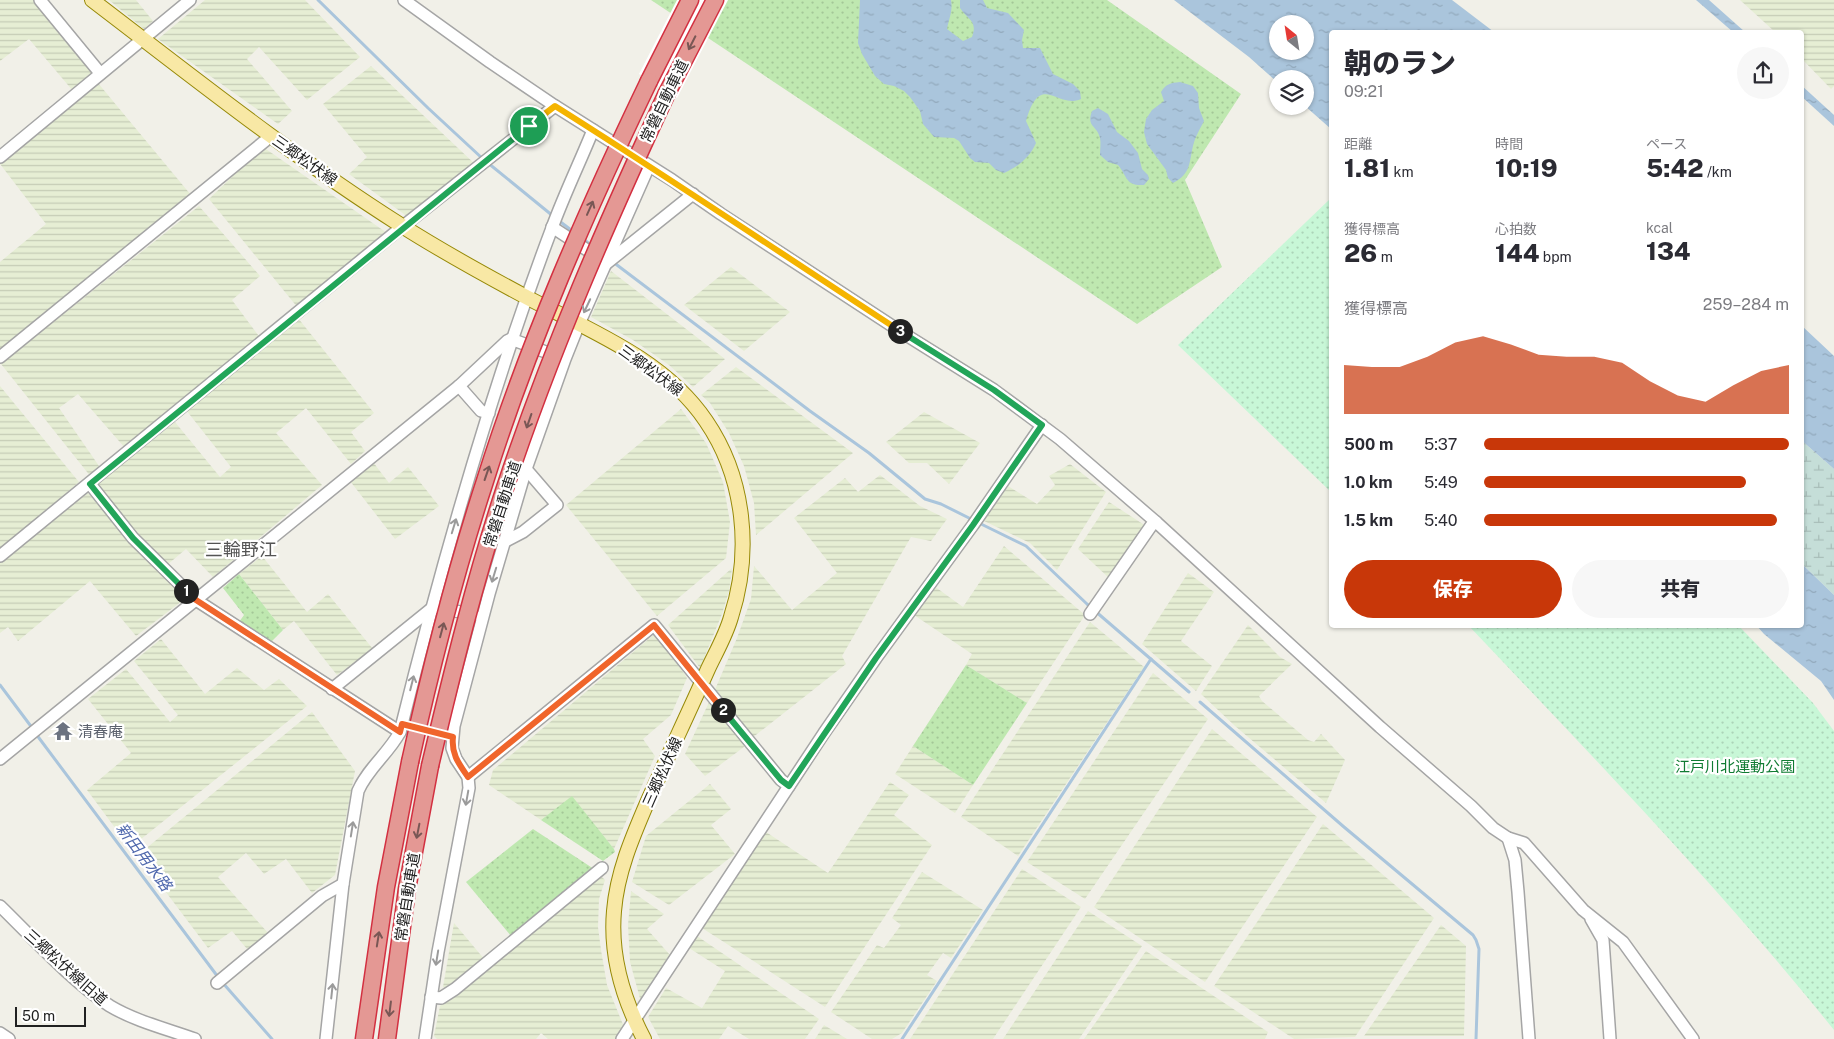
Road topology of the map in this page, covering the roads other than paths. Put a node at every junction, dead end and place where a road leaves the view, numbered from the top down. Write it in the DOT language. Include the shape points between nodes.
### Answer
graph roads {
  1 [pos="40,0"];
  2 [pos="92,0"];
  3 [pos="190,0"];
  4 [pos="404,0"];
  5 [pos="690,0"];
  6 [pos="715,0"];
  7 [pos="143,39"];
  8 [pos="100,73"];
  9 [pos="555,106"];
  10 [pos="594,130"];
  11 [pos="271,136"];
  12 [pos="0,158"];
  13 [pos="649,166"];
  14 [pos="694,194"];
  15 [pos="555,221"];
  16 [pos="403,227"];
  17 [pos="609,260"];
  18 [pos="527,297"];
  19 [pos="579,324"];
  20 [pos="511,339"];
  21 [pos="0,357"];
  22 [pos="565,359"];
  23 [pos="459,386"];
  24 [pos="489,413"];
  25 [pos="1042,425"];
  26 [pos="480,441"];
  27 [pos="528,463"];
  28 [pos="90,484"];
  29 [pos="1156,522"];
  30 [pos="504,542"];
  31 [pos="0,556"];
  32 [pos="196,600"];
  33 [pos="431,608"];
  34 [pos="1090,614"];
  35 [pos="482,617"];
  36 [pos="702,684"];
  37 [pos="332,689"];
  38 [pos="400,728"];
  39 [pos="453,737"];
  40 [pos="0,760"];
  41 [pos="468,777"];
  42 [pos="789,786"];
  43 [pos="1508,838"];
  44 [pos="602,868"];
  45 [pos="343,884"];
  46 [pos="0,906"];
  47 [pos="1583,910"];
  48 [pos="222,980"];
  49 [pos="431,997"];
  50 [pos="635,1021"];
  51 [pos="0,1032"];
  52 [pos="9,1039"];
  53 [pos="195,1039"];
  54 [pos="326,1039"];
  55 [pos="364,1039"];
  56 [pos="387,1039"];
  57 [pos="425,1039"];
  58 [pos="622,1039"];
  59 [pos="644,1039"];
  60 [pos="1529,1039"];
  61 [pos="1610,1039"];
  62 [pos="1693,1039"];
  1 -- 8 [label="street"];
  2 -- 7 [label="main road, 三郷松伏線"];
  3 -- 7 [label="street"];
  4 -- 9 [label="street"];
  55 -- 5 [label="highway, 常磐自動車道, one-way, bridge" via="386,887 410,762 457,574 485,481 525,366 572,251 613,155"];
  6 -- 56 [label="highway, 常磐自動車道, one-way, bridge" via="667,93 592,258 545,375 505,489 452,674 430,766 407,890"];
  7 -- 8 [label="street"];
  7 -- 11 [label="main road, 三郷松伏線"];
  8 -- 12 [label="street"];
  9 -- 10 [label="street"];
  9 -- 16 [label="street"];
  10 -- 13 [label="street"];
  10 -- 15 [label="street"];
  11 -- 16 [label="main road, 三郷松伏線"];
  11 -- 21 [label="street"];
  13 -- 14 [label="street"];
  13 -- 17 [label="street"];
  14 -- 17 [label="street"];
  14 -- 25 [label="street" via="750,234 994,390"];
  15 -- 17 [label="street"];
  15 -- 18 [label="street"];
  16 -- 18 [label="main road, 三郷松伏線"];
  16 -- 28 [label="street"];
  17 -- 19 [label="street, one-way"];
  18 -- 19 [label="main road, 三郷松伏線"];
  18 -- 20 [label="street"];
  19 -- 22 [label="street"];
  19 -- 36 [label="main road, 三郷松伏線" via="645,362 688,397 706,421 730,468 742,517 740,579 731,618"];
  20 -- 22 [label="street"];
  20 -- 23 [label="street"];
  20 -- 24 [label="street"];
  22 -- 27 [label="street"];
  23 -- 24 [label="street" via="481,412"];
  23 -- 32 [label="street"];
  24 -- 26 [label="street"];
  25 -- 29 [label="street"];
  25 -- 42 [label="street" via="865,673"];
  26 -- 27 [label="street"];
  33 -- 26 [label="street, one-way"];
  27 -- 30 [label="street"];
  27 -- 30 [label="street" via="557,505 523,532"];
  28 -- 31 [label="street"];
  28 -- 32 [label="street" via="133,538"];
  29 -- 34 [label="street"];
  29 -- 43 [label="street" via="1380,727"];
  30 -- 35 [label="street, one-way"];
  32 -- 37 [label="street"];
  32 -- 40 [label="street"];
  33 -- 35 [label="street"];
  33 -- 37 [label="street"];
  38 -- 33 [label="street, one-way"];
  35 -- 39 [label="street"];
  36 -- 41 [label="street" via="654,625"];
  36 -- 42 [label="street"];
  36 -- 50 [label="main road, 三郷松伏線" via="640,819 619,878 614,909 615,956 620,981"];
  37 -- 38 [label="street"];
  38 -- 39 [label="street"];
  45 -- 38 [label="street, one-way" via="358,791 363,779 392,746"];
  39 -- 41 [label="street" via="456,759"];
  41 -- 49 [label="street, one-way"];
  42 -- 50 [label="street"];
  43 -- 47 [label="street" via="1524,843"];
  43 -- 60 [label="street" via="1515,860"];
  44 -- 49 [label="street" via="455,989 441,998"];
  45 -- 48 [label="street" via="322,896"];
  54 -- 45 [label="street, one-way"];
  46 -- 53 [label="street, 三郷松伏線旧道" via="110,1006"];
  47 -- 61 [label="street" via="1602,940"];
  47 -- 62 [label="street" via="1622,942"];
  49 -- 57 [label="street"];
  50 -- 58 [label="street"];
  50 -- 59 [label="main road, 三郷松伏線"];
  51 -- 52 [label="street"];
}
